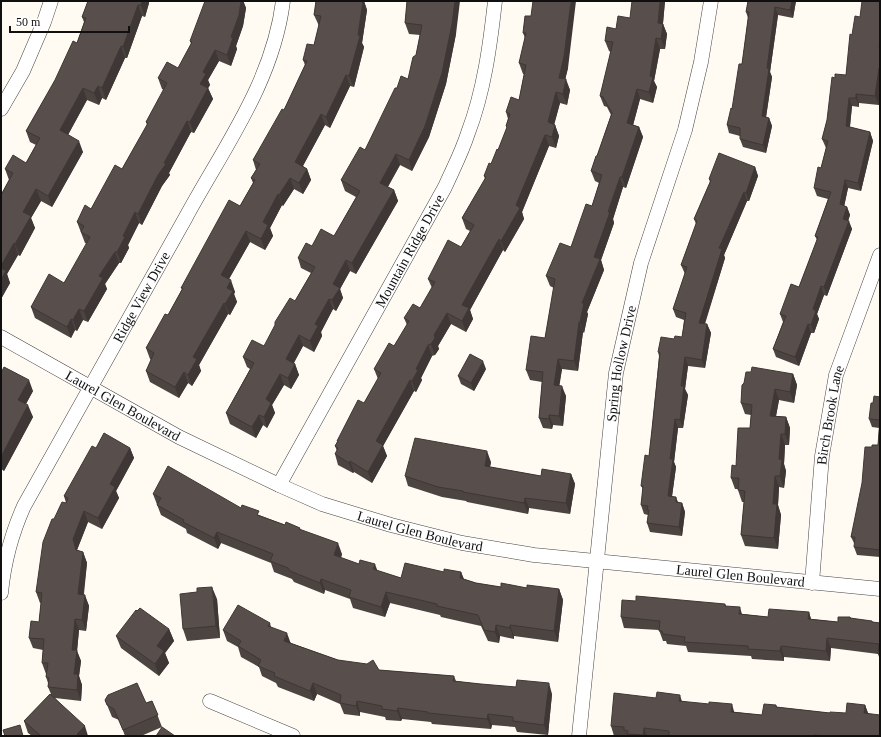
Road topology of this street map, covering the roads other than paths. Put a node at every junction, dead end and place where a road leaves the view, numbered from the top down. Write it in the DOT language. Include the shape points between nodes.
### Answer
graph roads {
  1 [pos="51,1"];
  2 [pos="283,1"];
  3 [pos="495,1"];
  4 [pos="711,1"];
  5 [pos="5,94"];
  6 [pos="1,109"];
  7 [pos="880,255"];
  8 [pos="1,337"];
  9 [pos="91,388"];
  10 [pos="279,485"];
  11 [pos="597,562"];
  12 [pos="812,583"];
  13 [pos="880,589"];
  14 [pos="1,593"];
  15 [pos="210,700"];
  16 [pos="293,736"];
  17 [pos="579,736"];
  1 -- 5 [label="street" via="23,71"];
  2 -- 9 [label="street, Ridge View Drive" via="268,63 246,113"];
  3 -- 10 [label="street, Mountain Ridge Drive" via="485,76 469,133 457,160 441,194"];
  4 -- 11 [label="street, Spring Hollow Drive" via="701,62 685,130 641,263 616,373"];
  5 -- 6 [label="street"];
  7 -- 12 [label="street, Birch Brook Lane" via="836,375 822,456"];
  8 -- 9 [label="street, Laurel Glen Boulevard"];
  9 -- 10 [label="street, Laurel Glen Boulevard" via="179,437"];
  9 -- 14 [label="street, Ridge View Drive" via="21,512 5,560"];
  10 -- 11 [label="street, Laurel Glen Boulevard" via="322,504 391,526 462,543"];
  11 -- 12 [label="street, Laurel Glen Boulevard"];
  11 -- 17 [label="street, Spring Hollow Drive"];
  12 -- 13 [label="street, Laurel Glen Boulevard"];
  15 -- 16 [label="street"];
}
